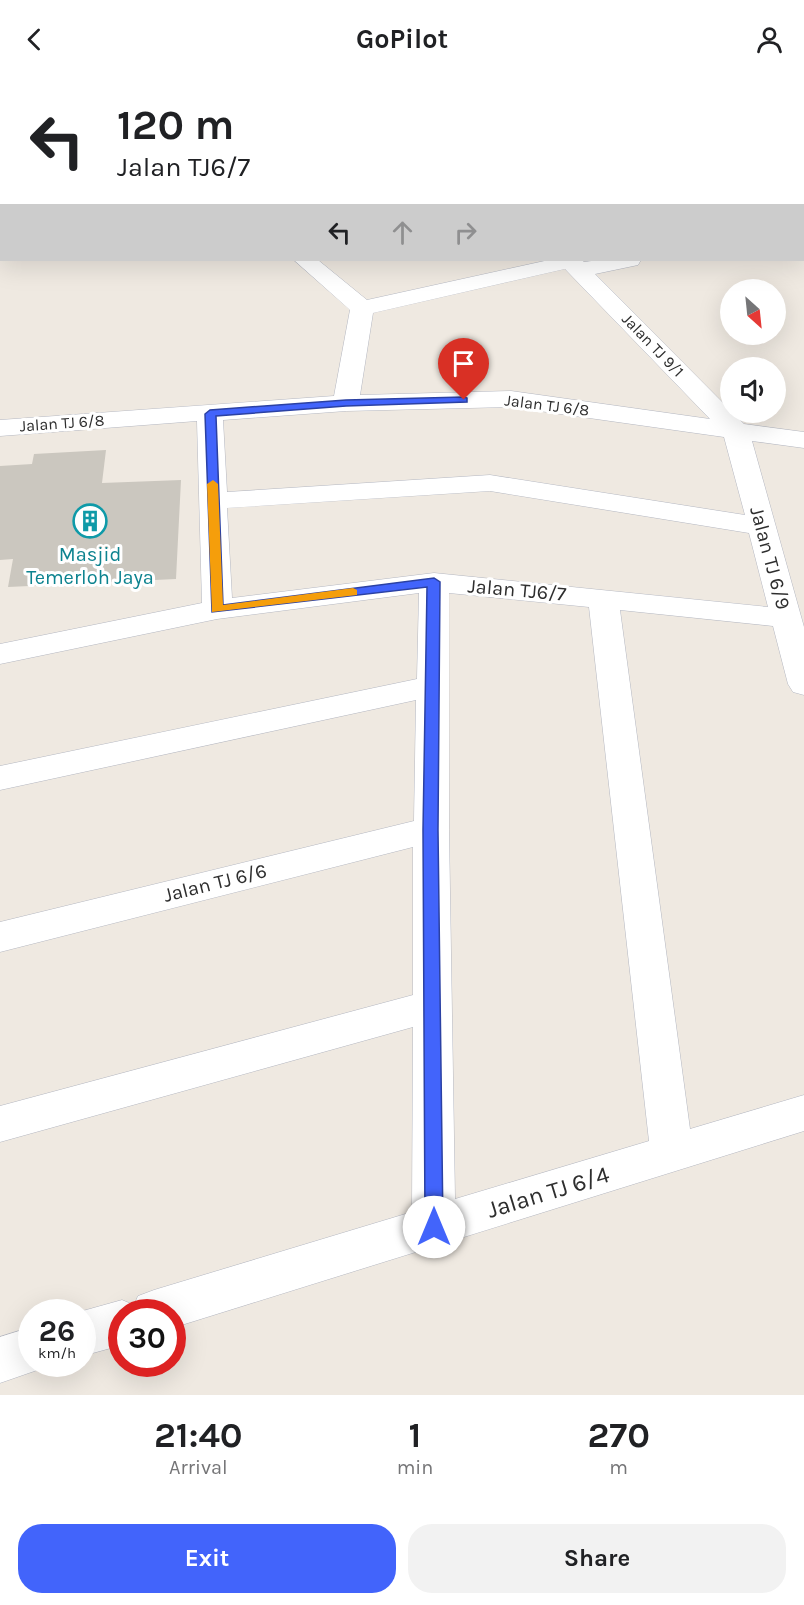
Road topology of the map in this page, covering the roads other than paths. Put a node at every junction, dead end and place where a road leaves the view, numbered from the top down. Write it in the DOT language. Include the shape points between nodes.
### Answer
graph roads {
  1 [pos="306,261"];
  2 [pos="611,261"];
  3 [pos="573,263"];
  4 [pos="363,308"];
  5 [pos="346,403"];
  6 [pos="210,414"];
  7 [pos="0,428"];
  8 [pos="736,431"];
  9 [pos="804,440"];
  10 [pos="213,501"];
  11 [pos="761,526"];
  12 [pos="434,582"];
  13 [pos="603,598"];
  14 [pos="217,609"];
  15 [pos="786,618"];
  16 [pos="0,654"];
  17 [pos="804,684"];
  18 [pos="433,686"];
  19 [pos="0,778"];
  20 [pos="431,830"];
  21 [pos="0,937"];
  22 [pos="432,1006"];
  23 [pos="804,1113"];
  24 [pos="0,1124"];
  25 [pos="672,1154"];
  26 [pos="434,1227"];
  27 [pos="186,1302"];
  28 [pos="18,1354"];
  29 [pos="0,1360"];
  1 -- 4 [label="street"];
  2 -- 3 [label="street"];
  3 -- 4 [label="street"];
  3 -- 8 [label="street, Jalan TJ 9/1"];
  4 -- 5 [label="street"];
  5 -- 6 [label="street, Jalan TJ 6/8"];
  5 -- 8 [label="street, Jalan TJ 6/8" via="511,399"];
  6 -- 7 [label="street, Jalan TJ 6/8"];
  6 -- 10 [label="street"];
  8 -- 9 [label="street, Jalan TJ 6/8"];
  8 -- 11 [label="street, Jalan TJ 6/9"];
  10 -- 11 [label="street" via="490,483"];
  10 -- 14 [label="street"];
  11 -- 15 [label="street, Jalan TJ 6/9"];
  12 -- 13 [label="street, Jalan TJ6/7"];
  12 -- 14 [label="street, Jalan TJ6/7"];
  12 -- 18 [label="street"];
  13 -- 15 [label="street, Jalan TJ6/7"];
  13 -- 25 [label="street"];
  14 -- 16 [label="street, Jalan TJ6/7"];
  15 -- 17 [label="street, Jalan TJ 6/9"];
  18 -- 19 [label="street"];
  18 -- 20 [label="street"];
  20 -- 21 [label="street, Jalan TJ 6/6"];
  20 -- 22 [label="street"];
  22 -- 24 [label="street"];
  22 -- 26 [label="street"];
  23 -- 25 [label="street, Jalan TJ 6/4"];
  25 -- 26 [label="street, Jalan TJ 6/4"];
  26 -- 27 [label="street, Jalan TJ 6/4"];
  28 -- 29 [label="street"];
}
